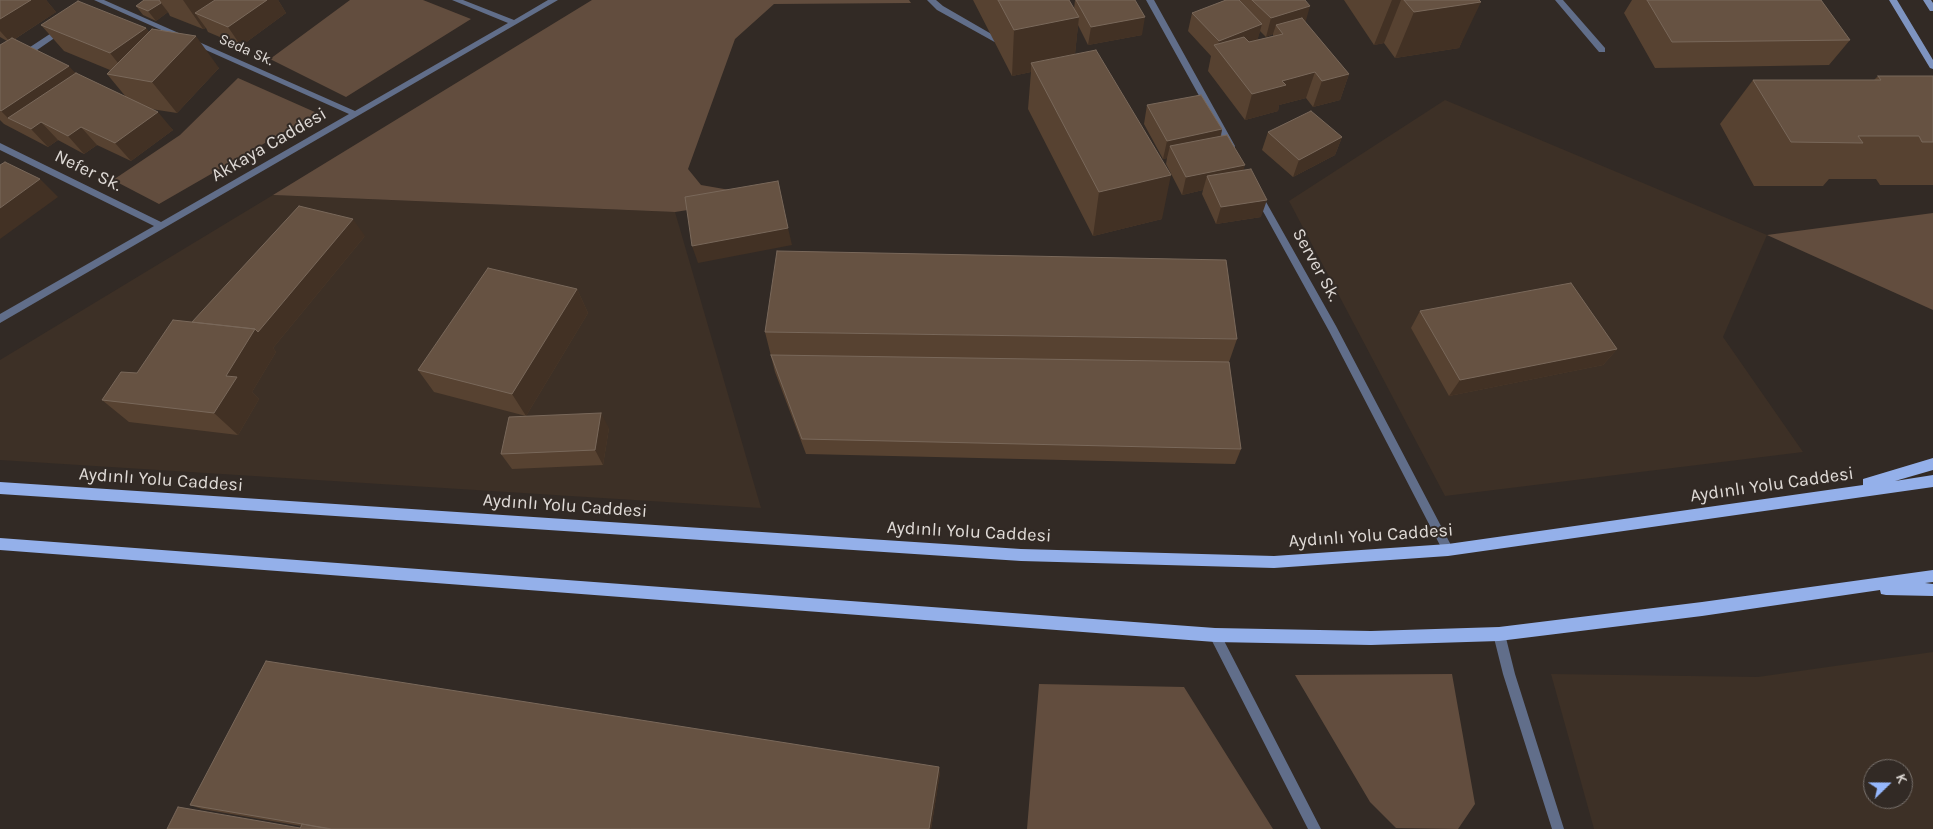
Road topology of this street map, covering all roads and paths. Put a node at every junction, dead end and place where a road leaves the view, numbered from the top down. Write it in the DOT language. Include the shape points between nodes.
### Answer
graph roads {
  1 [pos="456,0"];
  2 [pos="554,0"];
  3 [pos="931,0"];
  4 [pos="1150,0"];
  5 [pos="1559,0"];
  6 [pos="1892,0"];
  7 [pos="1927,0"];
  8 [pos="102,3"];
  9 [pos="1933,9"];
  10 [pos="513,22"];
  11 [pos="73,24"];
  12 [pos="1010,50"];
  13 [pos="1602,50"];
  14 [pos="16,60"];
  15 [pos="1933,66"];
  16 [pos="355,114"];
  17 [pos="0,146"];
  18 [pos="1236,156"];
  19 [pos="1255,190"];
  20 [pos="162,226"];
  21 [pos="0,319"];
  22 [pos="1933,464"];
  23 [pos="1933,481"];
  24 [pos="0,488"];
  25 [pos="1828,496"];
  26 [pos="0,544"];
  27 [pos="1448,550"];
  28 [pos="1933,576"];
  29 [pos="1846,589"];
  30 [pos="1933,590"];
  31 [pos="1499,634"];
  32 [pos="1215,635"];
  33 [pos="1315,829"];
  34 [pos="1558,829"];
  1 -- 10 [label="street"];
  2 -- 10 [label="street, Akkaya Caddesi"];
  3 -- 12 [label="street"];
  4 -- 18 [label="street"];
  5 -- 13 [label="street"];
  6 -- 15 [label="main road"];
  7 -- 9 [label="main road"];
  8 -- 16 [label="street, Seda Sk."];
  10 -- 16 [label="street, Akkaya Caddesi"];
  11 -- 14 [label="street"];
  16 -- 20 [label="street, Akkaya Caddesi"];
  17 -- 20 [label="street, Nefer Sk."];
  19 -- 27 [label="street, Server Sk." via="1333,329"];
  20 -- 21 [label="street, Akkaya Caddesi"];
  22 -- 25 [label="main road"];
  23 -- 25 [label="main road, Aydınlı Yolu Caddesi"];
  24 -- 27 [label="main road, Aydınlı Yolu Caddesi" via="1140,560 1274,562"];
  25 -- 27 [label="main road, Aydınlı Yolu Caddesi"];
  26 -- 32 [label="main road"];
  28 -- 29 [label="main road"];
  29 -- 30 [label="main road"];
  29 -- 31 [label="main road"];
  31 -- 32 [label="main road" via="1371,638"];
  31 -- 34 [label="street"];
  32 -- 33 [label="street"];
}
